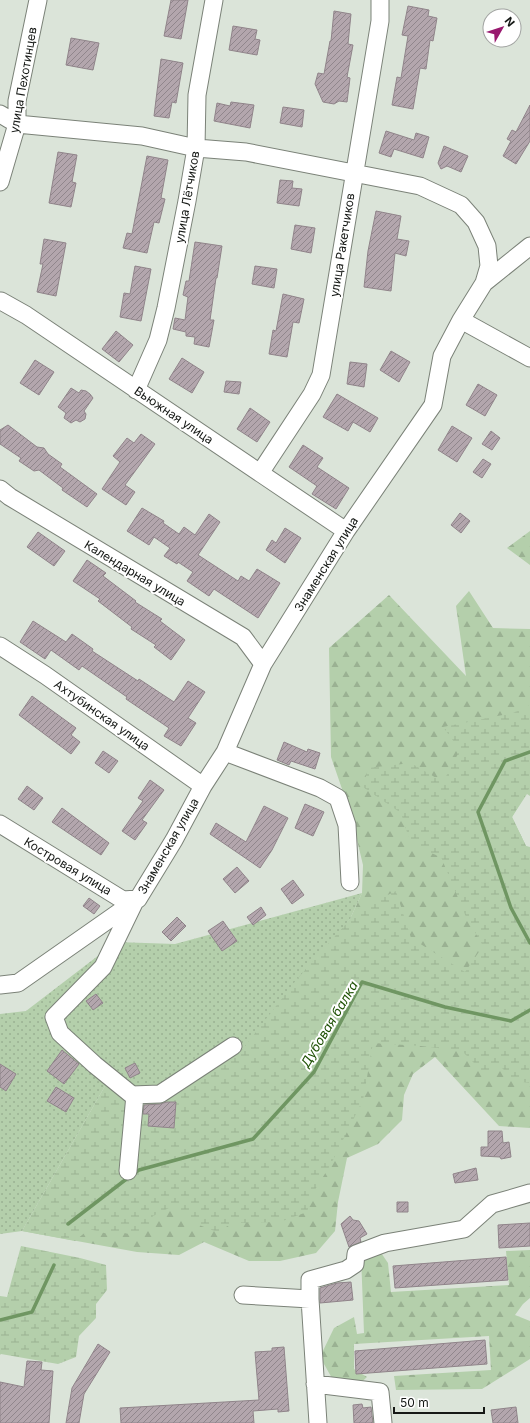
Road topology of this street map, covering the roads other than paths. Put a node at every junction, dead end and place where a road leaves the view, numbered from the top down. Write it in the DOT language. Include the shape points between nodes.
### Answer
graph roads {
  1 [pos="38,0"];
  2 [pos="214,0"];
  3 [pos="380,0"];
  4 [pos="0,114"];
  5 [pos="17,124"];
  6 [pos="196,148"];
  7 [pos="354,173"];
  8 [pos="0,182"];
  9 [pos="530,246"];
  10 [pos="484,283"];
  11 [pos="0,302"];
  12 [pos="461,320"];
  13 [pos="530,358"];
  14 [pos="136,390"];
  15 [pos="260,473"];
  16 [pos="0,488"];
  17 [pos="346,531"];
  18 [pos="0,646"];
  19 [pos="263,664"];
  20 [pos="225,752"];
  21 [pos="203,786"];
  22 [pos="0,824"];
  23 [pos="350,882"];
  24 [pos="136,900"];
  25 [pos="0,985"];
  26 [pos="233,1046"];
  27 [pos="135,1095"];
  28 [pos="128,1171"];
  29 [pos="530,1193"];
  30 [pos="310,1294"];
  31 [pos="243,1295"];
  32 [pos="315,1384"];
  33 [pos="318,1423"];
  34 [pos="383,1423"];
  1 -- 5 [label="street, улица Пехотинцев" via="17,101"];
  2 -- 6 [label="street, улица Лётчиков" via="197,95"];
  3 -- 7 [label="street, улица Ракетчиков" via="380,21"];
  4 -- 5 [label="street"];
  5 -- 6 [label="street" via="142,136"];
  5 -- 8 [label="street, улица Пехотинцев"];
  6 -- 7 [label="street" via="246,152"];
  6 -- 14 [label="street, улица Лётчиков" via="158,340"];
  7 -- 10 [label="street" via="420,186 461,206 476,222 487,246 489,266"];
  7 -- 15 [label="street, улица Ракетчиков" via="321,375 312,394"];
  9 -- 10 [label="street, Знаменская улица"];
  10 -- 12 [label="street, Знаменская улица"];
  11 -- 14 [label="street, Вьюжная улица" via="26,315"];
  12 -- 13 [label="street"];
  12 -- 17 [label="street, Знаменская улица" via="442,356 433,405"];
  14 -- 15 [label="street, Вьюжная улица"];
  15 -- 17 [label="street, Вьюжная улица"];
  16 -- 19 [label="street, Календарная улица" via="10,498 243,637"];
  17 -- 19 [label="street, Знаменская улица"];
  18 -- 21 [label="street, Ахтубинская улица"];
  19 -- 20 [label="street, Знаменская улица"];
  20 -- 21 [label="street, Знаменская улица"];
  20 -- 23 [label="street" via="320,788 338,798 347,825"];
  21 -- 24 [label="street, Знаменская улица" via="174,840"];
  22 -- 24 [label="street, Костровая улица" via="123,900"];
  24 -- 25 [label="street" via="18,983"];
  24 -- 27 [label="street, Знаменская улица" via="102,967 54,1017 60,1033 95,1065"];
  26 -- 27 [label="street" via="160,1094"];
  27 -- 28 [label="street"];
  29 -- 30 [label="street" via="492,1204 464,1229 385,1242 356,1254 355,1264 346,1270 310,1280"];
  30 -- 31 [label="street"];
  30 -- 32 [label="street"];
  32 -- 33 [label="street"];
  32 -- 34 [label="street" via="380,1392"];
}
